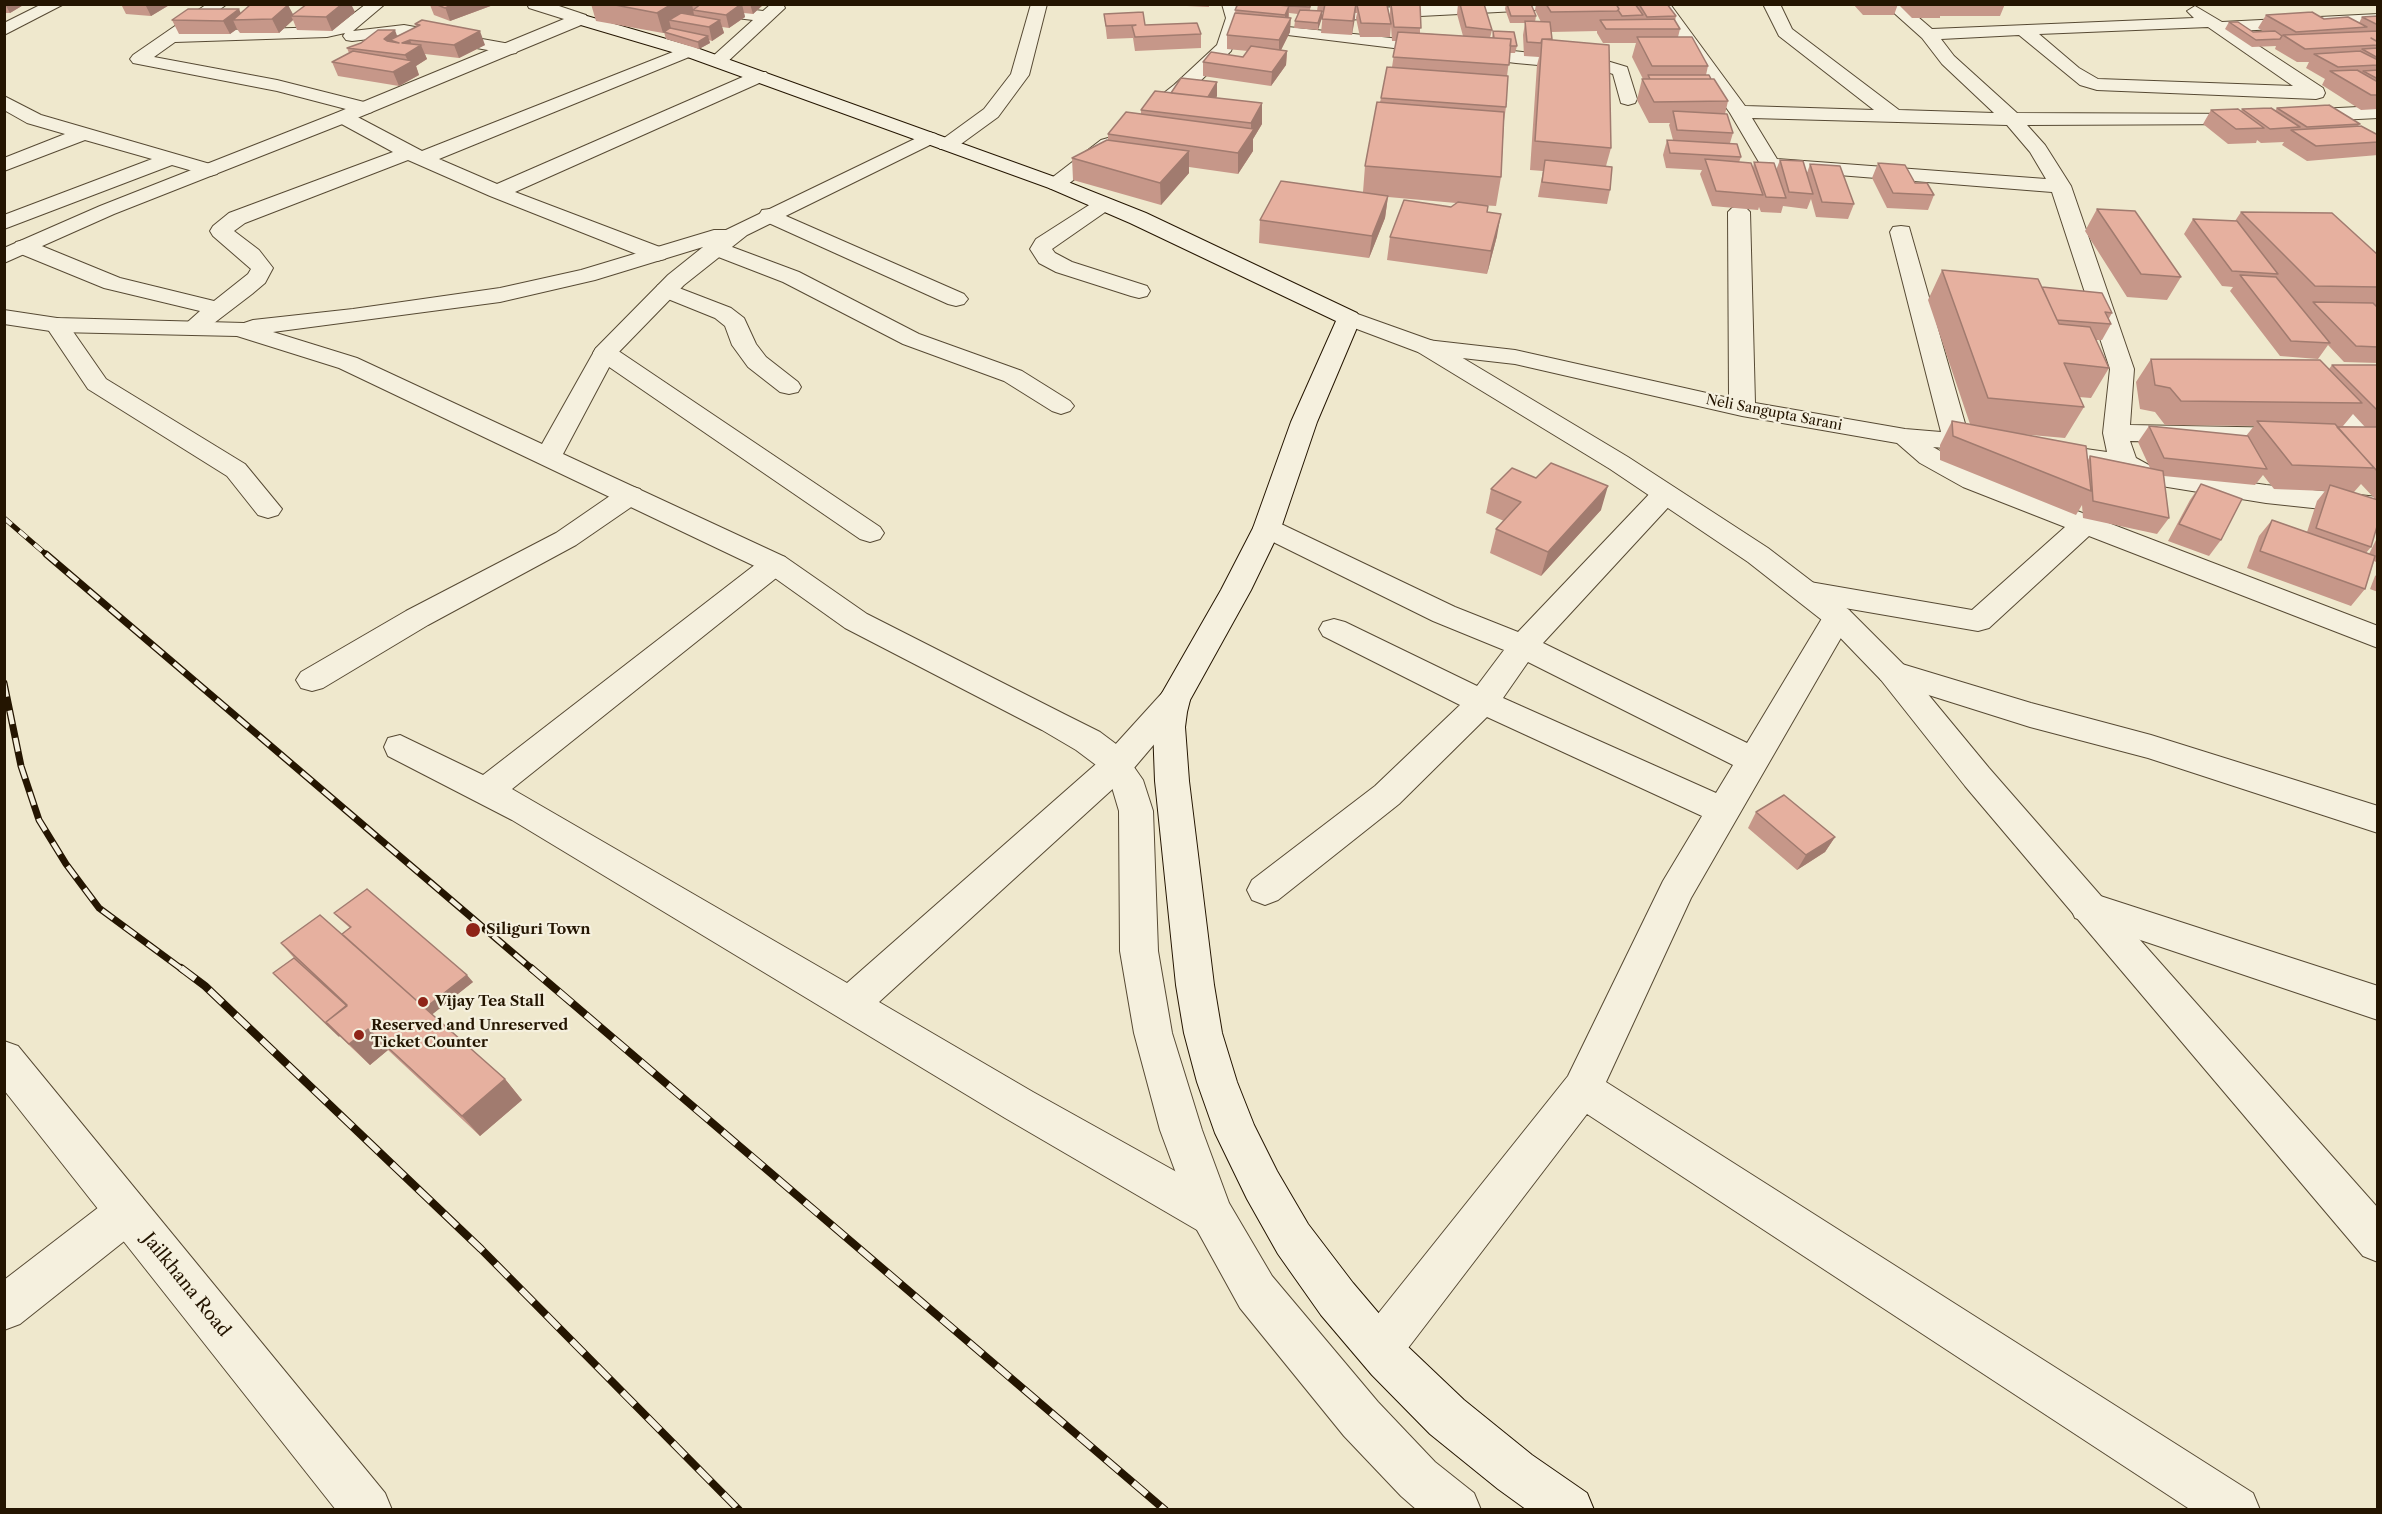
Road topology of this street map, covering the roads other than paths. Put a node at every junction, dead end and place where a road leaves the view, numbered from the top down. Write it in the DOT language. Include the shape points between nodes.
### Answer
graph roads {
  1 [pos="56,4"];
  2 [pos="219,4"];
  3 [pos="377,4"];
  4 [pos="535,4"];
  5 [pos="663,4"];
  6 [pos="781,4"];
  7 [pos="1039,4"];
  8 [pos="1556,4"];
  9 [pos="1661,4"];
  10 [pos="1771,4"];
  11 [pos="1912,4"];
  12 [pos="2186,4"];
  13 [pos="1893,5"];
  14 [pos="588,14"];
  15 [pos="1232,14"];
  16 [pos="1298,15"];
  17 [pos="1332,15"];
  18 [pos="767,17"];
  19 [pos="2378,19"];
  20 [pos="2215,24"];
  21 [pos="4,30"];
  22 [pos="2023,30"];
  23 [pos="327,32"];
  24 [pos="1928,34"];
  25 [pos="171,37"];
  26 [pos="510,49"];
  27 [pos="688,51"];
  28 [pos="718,61"];
  29 [pos="760,76"];
  30 [pos="2316,92"];
  31 [pos="1628,99"];
  32 [pos="4,102"];
  33 [pos="365,108"];
  34 [pos="1739,112"];
  35 [pos="2347,114"];
  36 [pos="1145,116"];
  37 [pos="1893,116"];
  38 [pos="342,117"];
  39 [pos="2012,119"];
  40 [pos="2374,120"];
  41 [pos="82,134"];
  42 [pos="1119,137"];
  43 [pos="938,141"];
  44 [pos="415,156"];
  45 [pos="171,159"];
  46 [pos="4,165"];
  47 [pos="210,170"];
  48 [pos="1056,184"];
  49 [pos="2061,186"];
  50 [pos="497,192"];
  51 [pos="1104,204"];
  52 [pos="1739,212"];
  53 [pos="770,215"];
  54 [pos="4,223"];
  55 [pos="738,230"];
  56 [pos="1901,232"];
  57 [pos="716,248"];
  58 [pos="14,251"];
  59 [pos="657,254"];
  60 [pos="666,290"];
  61 [pos="1139,291"];
  62 [pos="956,299"];
  63 [pos="219,309"];
  64 [pos="4,317"];
  65 [pos="1349,318"];
  66 [pos="57,325"];
  67 [pos="193,328"];
  68 [pos="239,329"];
  69 [pos="1427,347"];
  70 [pos="604,353"];
  71 [pos="2331,371"];
  72 [pos="789,387"];
  73 [pos="1061,406"];
  74 [pos="1742,408"];
  75 [pos="2116,433"];
  76 [pos="1905,437"];
  77 [pos="1956,440"];
  78 [pos="2372,442"];
  79 [pos="548,456"];
  80 [pos="2124,462"];
  81 [pos="1665,494"];
  82 [pos="630,495"];
  83 [pos="2378,506"];
  84 [pos="268,509"];
  85 [pos="2084,525"];
  86 [pos="1267,528"];
  87 [pos="870,533"];
  88 [pos="775,564"];
  89 [pos="1805,591"];
  90 [pos="1838,617"];
  91 [pos="1334,629"];
  92 [pos="2378,638"];
  93 [pos="1523,646"];
  94 [pos="1892,672"];
  95 [pos="312,680"];
  96 [pos="1174,700"];
  97 [pos="1483,702"];
  98 [pos="400,747"];
  99 [pos="1753,760"];
  100 [pos="1116,766"];
  101 [pos="486,791"];
  102 [pos="1723,811"];
  103 [pos="2378,820"];
  104 [pos="1265,890"];
  105 [pos="2088,907"];
  106 [pos="2378,1003"];
  107 [pos="850,1005"];
  108 [pos="4,1059"];
  109 [pos="1582,1089"];
  110 [pos="127,1212"];
  111 [pos="1212,1215"];
  112 [pos="2378,1241"];
  113 [pos="4,1308"];
  114 [pos="1389,1336"];
  115 [pos="368,1509"];
  116 [pos="1457,1509"];
  117 [pos="1570,1509"];
  118 [pos="2236,1509"];
  1 -- 21 [label="street"];
  2 -- 25 [label="street"];
  3 -- 23 [label="street" via="346,28"];
  4 -- 14 [label="street"];
  5 -- 18 [label="street"];
  6 -- 18 [label="street"];
  7 -- 43 [label="street" via="1020,75 991,113"];
  8 -- 17 [label="street"];
  9 -- 34 [label="street"];
  10 -- 37 [label="street" via="1785,32"];
  11 -- 13 [label="street"];
  12 -- 20 [label="street"];
  13 -- 24 [label="street"];
  14 -- 26 [label="street"];
  14 -- 27 [label="street"];
  15 -- 16 [label="street"];
  15 -- 31 [label="street" via="1516,58 1607,66 1621,71"];
  15 -- 36 [label="street" via="1226,47"];
  18 -- 28 [label="street"];
  19 -- 20 [label="street"];
  20 -- 22 [label="street"];
  20 -- 30 [label="street"];
  22 -- 24 [label="street"];
  22 -- 30 [label="street" via="2073,72 2097,84"];
  23 -- 25 [label="street"];
  23 -- 26 [label="street" via="357,36 404,30"];
  24 -- 39 [label="street" via="1948,60"];
  25 -- 33 [label="street" via="139,59"];
  26 -- 33 [label="street"];
  27 -- 28 [label="street"];
  27 -- 44 [label="street"];
  28 -- 29 [label="street"];
  29 -- 43 [label="street"];
  29 -- 50 [label="street"];
  30 -- 35 [label="street"];
  32 -- 41 [label="street" via="34,119"];
  33 -- 38 [label="street"];
  34 -- 37 [label="street"];
  34 -- 49 [label="street" via="1770,165"];
  35 -- 39 [label="street" via="2196,120"];
  35 -- 40 [label="street"];
  37 -- 39 [label="street"];
  38 -- 44 [label="street"];
  38 -- 47 [label="street"];
  39 -- 49 [label="street" via="2038,149"];
  41 -- 45 [label="street"];
  41 -- 46 [label="street"];
  42 -- 48 [label="street"];
  43 -- 48 [label="street"];
  43 -- 53 [label="street"];
  44 -- 50 [label="street"];
  44 -- 63 [label="street" via="237,218 221,231 262,268 257,278"];
  45 -- 47 [label="street"];
  45 -- 54 [label="street"];
  47 -- 58 [label="street"];
  48 -- 51 [label="street"];
  49 -- 75 [label="street" via="2134,369"];
  50 -- 59 [label="street"];
  51 -- 61 [label="street" via="1041,249 1047,258 1064,267"];
  51 -- 65 [label="street"];
  52 -- 74 [label="street"];
  53 -- 55 [label="street"];
  53 -- 62 [label="street"];
  55 -- 57 [label="street"];
  55 -- 59 [label="street"];
  56 -- 77 [label="street"];
  57 -- 60 [label="street"];
  57 -- 73 [label="street" via="790,277 911,339 1013,376"];
  58 -- 63 [label="street" via="112,283"];
  59 -- 68 [label="street" via="500,295"];
  60 -- 70 [label="street"];
  60 -- 72 [label="street" via="723,313 736,323 744,345 757,362"];
  63 -- 67 [label="street"];
  64 -- 66 [label="street"];
  65 -- 69 [label="street"];
  65 -- 86 [label="street" via="1304,422"];
  66 -- 67 [label="street"];
  66 -- 84 [label="street" via="97,384 236,470"];
  67 -- 68 [label="street"];
  68 -- 79 [label="street" via="348,363"];
  69 -- 74 [label="street, Neli Sangupta Sarani" via="1515,357"];
  69 -- 81 [label="street"];
  70 -- 79 [label="street"];
  70 -- 87 [label="street"];
  71 -- 78 [label="street" via="2296,370"];
  74 -- 76 [label="street, Neli Sangupta Sarani"];
  75 -- 78 [label="street" via="2325,436"];
  75 -- 80 [label="street"];
  76 -- 77 [label="street, Neli Sangupta Sarani"];
  76 -- 85 [label="street" via="1929,457 1973,481"];
  77 -- 80 [label="street, Neli Sangupta Sarani"];
  79 -- 82 [label="street"];
  80 -- 83 [label="street" via="2149,476"];
  81 -- 89 [label="street"];
  81 -- 93 [label="street"];
  82 -- 88 [label="street"];
  82 -- 95 [label="street" via="566,539 417,618"];
  85 -- 89 [label="street" via="1978,621"];
  85 -- 92 [label="street"];
  86 -- 93 [label="street" via="1444,614"];
  86 -- 96 [label="street"];
  88 -- 100 [label="street" via="856,621 1088,741"];
  88 -- 101 [label="street"];
  89 -- 90 [label="street"];
  90 -- 94 [label="street"];
  90 -- 99 [label="street"];
  91 -- 97 [label="street"];
  93 -- 97 [label="street"];
  93 -- 99 [label="street"];
  94 -- 103 [label="street" via="2151,747"];
  94 -- 105 [label="street"];
  96 -- 100 [label="street"];
  96 -- 117 [label="street" via="1170,748 1195,985 1203,1033 1236,1133 1293,1239 1388,1359 1447,1417 1515,1472"];
  97 -- 102 [label="street"];
  97 -- 104 [label="street" via="1387,795"];
  98 -- 101 [label="street"];
  99 -- 102 [label="street"];
  100 -- 107 [label="street"];
  100 -- 111 [label="street" via="1126,780 1136,811 1139,951 1153,1033 1181,1130"];
  101 -- 107 [label="street"];
  102 -- 109 [label="street" via="1676,891"];
  105 -- 106 [label="street"];
  105 -- 112 [label="street"];
  107 -- 111 [label="street"];
  108 -- 110 [label="street, Jailkhana Road"];
  109 -- 114 [label="street"];
  109 -- 118 [label="street"];
  110 -- 113 [label="street"];
  110 -- 115 [label="street, Jailkhana Road"];
  111 -- 116 [label="street" via="1256,1292 1360,1419 1418,1479"];
}
